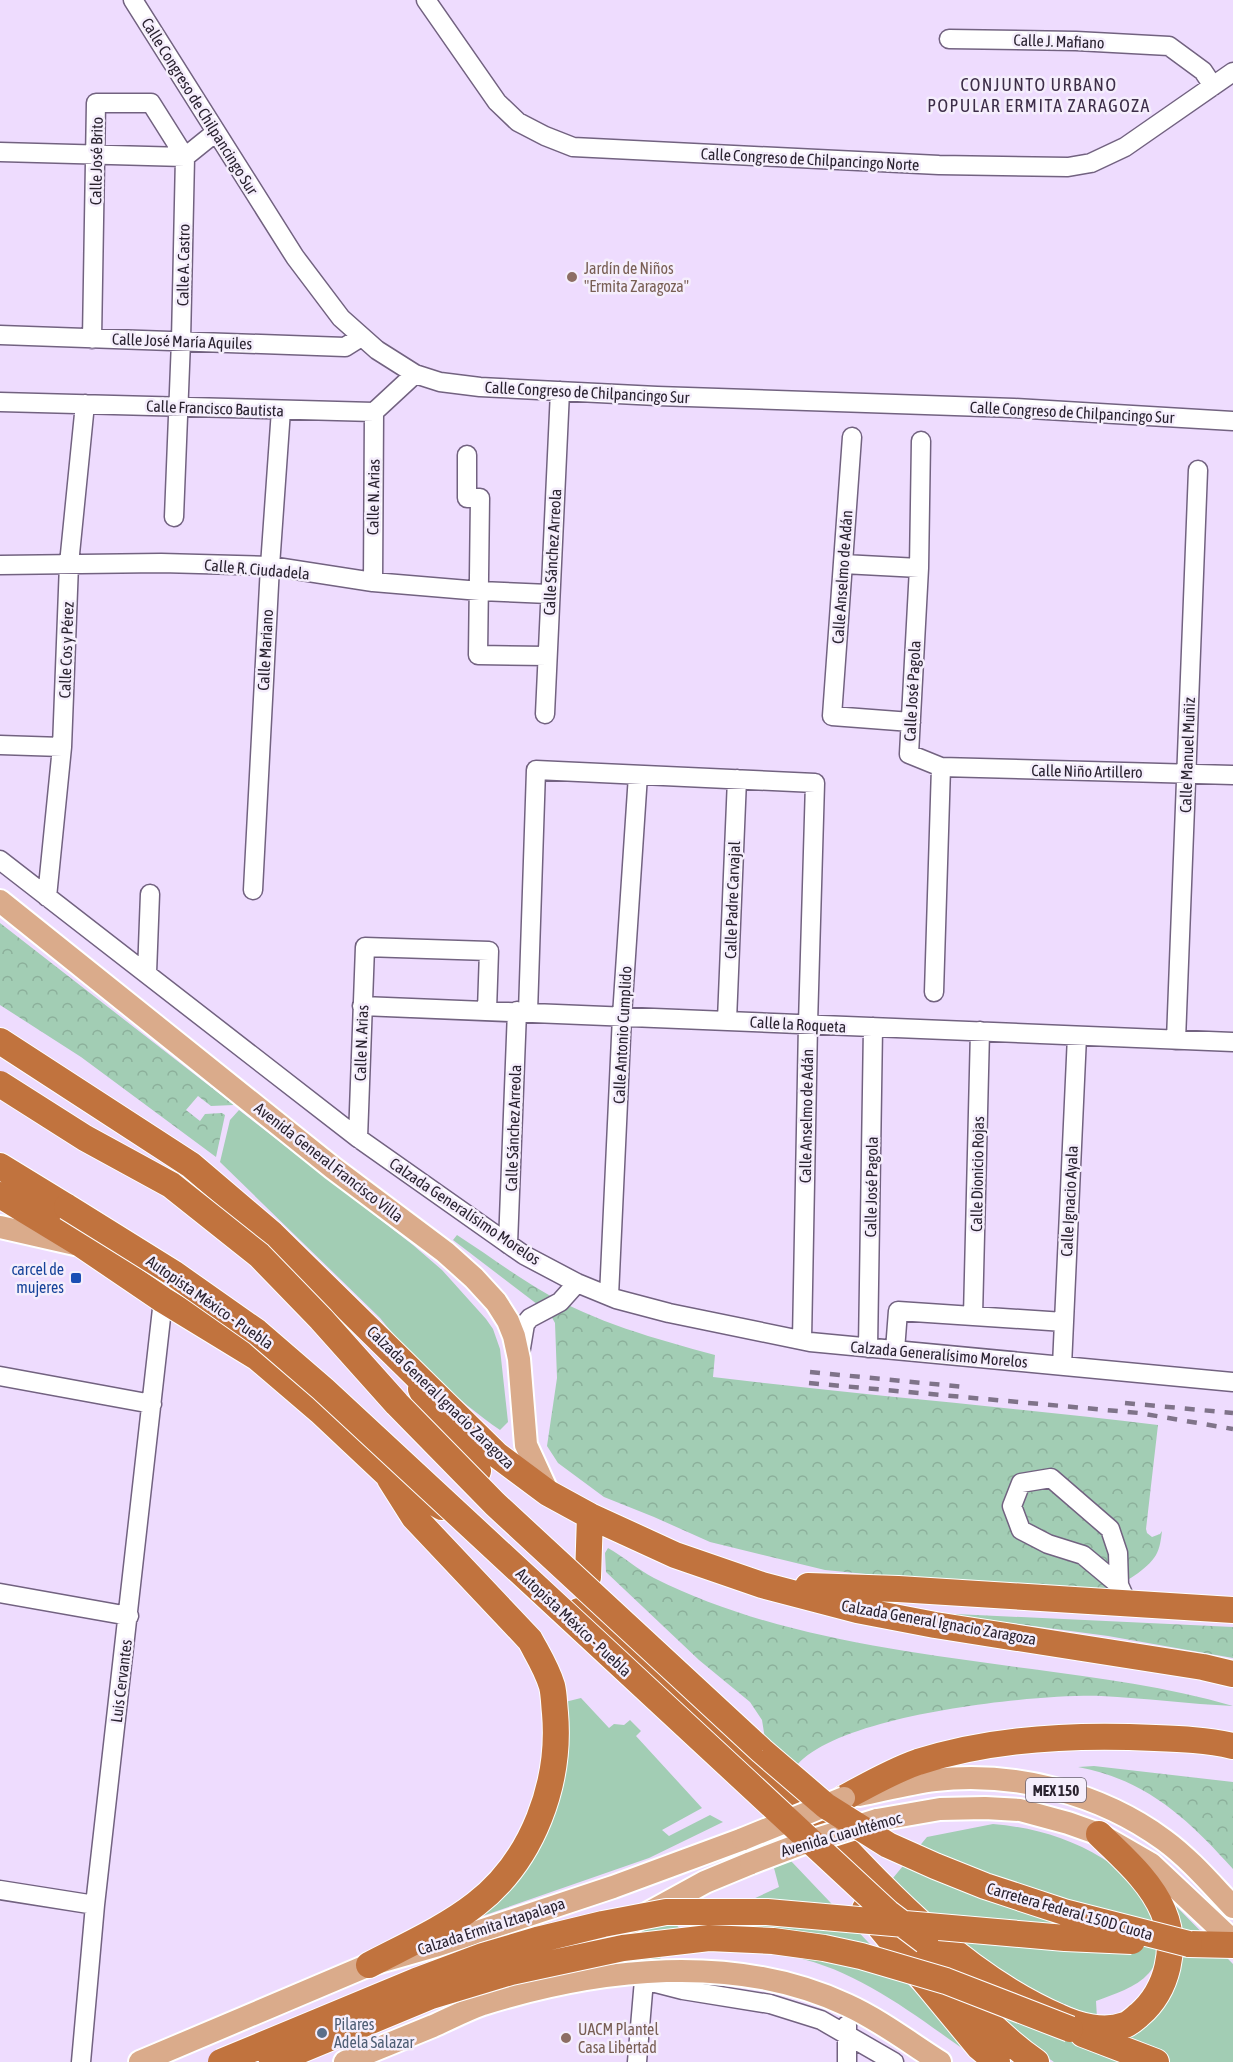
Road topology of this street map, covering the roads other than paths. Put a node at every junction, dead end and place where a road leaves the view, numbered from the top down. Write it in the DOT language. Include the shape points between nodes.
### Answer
graph roads {
  1 [pos="133,0"];
  2 [pos="426,0"];
  3 [pos="949,39"];
  4 [pos="1233,72"];
  5 [pos="1214,86"];
  6 [pos="216,132"];
  7 [pos="0,151"];
  8 [pos="96,154"];
  9 [pos="0,157"];
  10 [pos="185,157"];
  11 [pos="0,335"];
  12 [pos="361,337"];
  13 [pos="92,339"];
  14 [pos="181,341"];
  15 [pos="415,374"];
  16 [pos="560,391"];
  17 [pos="0,402"];
  18 [pos="85,404"];
  19 [pos="178,407"];
  20 [pos="281,410"];
  21 [pos="374,412"];
  22 [pos="1233,421"];
  23 [pos="852,438"];
  24 [pos="921,441"];
  25 [pos="467,455"];
  26 [pos="1198,470"];
  27 [pos="174,517"];
  28 [pos="69,564"];
  29 [pos="843,564"];
  30 [pos="0,565"];
  31 [pos="270,566"];
  32 [pos="919,568"];
  33 [pos="373,582"];
  34 [pos="480,591"];
  35 [pos="549,594"];
  36 [pos="547,656"];
  37 [pos="544,714"];
  38 [pos="911,722"];
  39 [pos="0,745"];
  40 [pos="62,747"];
  41 [pos="941,767"];
  42 [pos="1186,773"];
  43 [pos="638,775"];
  44 [pos="1233,775"];
  45 [pos="737,779"];
  46 [pos="0,860"];
  47 [pos="252,890"];
  48 [pos="150,894"];
  49 [pos="47,897"];
  50 [pos="0,901"];
  51 [pos="147,973"];
  52 [pos="934,992"];
  53 [pos="362,1006"];
  54 [pos="487,1010"];
  55 [pos="522,1012"];
  56 [pos="622,1016"];
  57 [pos="727,1020"];
  58 [pos="808,1024"];
  59 [pos="873,1027"];
  60 [pos="980,1031"];
  61 [pos="1077,1035"];
  62 [pos="1176,1040"];
  63 [pos="0,1041"];
  64 [pos="1233,1042"];
  65 [pos="0,1084"];
  66 [pos="357,1138"];
  67 [pos="0,1166"];
  68 [pos="0,1195"];
  69 [pos="0,1227"];
  70 [pos="508,1244"];
  71 [pos="82,1245"];
  72 [pos="577,1283"];
  73 [pos="609,1296"];
  74 [pos="163,1300"];
  75 [pos="973,1316"];
  76 [pos="1064,1322"];
  77 [pos="802,1341"];
  78 [pos="868,1348"];
  79 [pos="895,1350"];
  80 [pos="519,1359"];
  81 [pos="1062,1366"];
  82 [pos="413,1372"];
  83 [pos="0,1377"];
  84 [pos="1233,1382"];
  85 [pos="152,1404"];
  86 [pos="387,1474"];
  87 [pos="548,1493"];
  88 [pos="453,1514"];
  89 [pos="590,1516"];
  90 [pos="588,1577"];
  91 [pos="762,1585"];
  92 [pos="0,1593"];
  93 [pos="1123,1595"];
  94 [pos="1233,1611"];
  95 [pos="129,1616"];
  96 [pos="1233,1674"];
  97 [pos="1233,1746"];
  98 [pos="835,1802"];
  99 [pos="1099,1834"];
  100 [pos="0,1890"];
  101 [pos="95,1905"];
  102 [pos="1233,1907"];
  103 [pos="1233,1943"];
  104 [pos="1189,1944"];
  105 [pos="397,1956"];
  106 [pos="369,1965"];
  107 [pos="644,1976"];
  108 [pos="480,2005"];
  109 [pos="847,2005"];
  110 [pos="1070,2028"];
  111 [pos="848,2034"];
  112 [pos="408,2036"];
  113 [pos="81,2062"];
  114 [pos="140,2062"];
  115 [pos="220,2062"];
  116 [pos="272,2062"];
  117 [pos="345,2062"];
  118 [pos="637,2062"];
  119 [pos="847,2062"];
  120 [pos="894,2062"];
  121 [pos="940,2062"];
  122 [pos="998,2062"];
  123 [pos="1036,2062"];
  124 [pos="1156,2062"];
  1 -- 6 [label="street, Calle Congreso de Chilpancingo Sur"];
  2 -- 5 [label="street, Calle Congreso de Chilpancingo Norte" via="497,102 518,122 573,147 1068,168 1091,163 1125,147"];
  3 -- 5 [label="street, Calle J. Mafiano" via="1169,45 1203,71"];
  4 -- 5 [label="street, Calle Congreso de Chilpancingo Norte"];
  6 -- 10 [label="street"];
  6 -- 12 [label="street, Calle Congreso de Chilpancingo Sur" via="294,257 341,318"];
  7 -- 8 [label="street"];
  7 -- 9 [label="street"];
  8 -- 10 [label="street"];
  8 -- 10 [label="street, Calle José Brito" via="96,103 151,103"];
  8 -- 13 [label="street, Calle José Brito"];
  10 -- 14 [label="street, Calle A. Castro"];
  11 -- 13 [label="street, Calle José María Aquiles"];
  12 -- 14 [label="street, Calle José María Aquiles" via="345,347"];
  12 -- 15 [label="street, Calle Congreso de Chilpancingo Sur"];
  13 -- 14 [label="street, Calle José María Aquiles"];
  14 -- 19 [label="street, Calle A. Castro"];
  15 -- 16 [label="street, Calle Congreso de Chilpancingo Sur" via="480,387"];
  15 -- 21 [label="street"];
  16 -- 22 [label="street, Calle Congreso de Chilpancingo Sur" via="1014,408"];
  16 -- 35 [label="street, Calle Sánchez Arreola"];
  17 -- 18 [label="street, Calle Francisco Bautista"];
  18 -- 19 [label="street, Calle Francisco Bautista"];
  18 -- 28 [label="street, Calle Cos y Pérez"];
  19 -- 20 [label="street, Calle Francisco Bautista"];
  19 -- 27 [label="street, Calle A. Castro"];
  20 -- 21 [label="street, Calle Francisco Bautista"];
  20 -- 31 [label="street, Calle Mariano"];
  21 -- 33 [label="street, Calle N. Arias"];
  23 -- 29 [label="street, Calle Anselmo de Adán"];
  24 -- 32 [label="street, Calle José Pagola"];
  25 -- 34 [label="street" via="467,498 480,498"];
  26 -- 42 [label="street, Calle Manuel Muñiz"];
  28 -- 30 [label="street, Calle R. Ciudadela"];
  28 -- 31 [label="street, Calle R. Ciudadela"];
  28 -- 40 [label="street, Calle Cos y Pérez"];
  29 -- 32 [label="street"];
  29 -- 38 [label="street, Calle Anselmo de Adán" via="832,716"];
  31 -- 33 [label="street, Calle R. Ciudadela"];
  31 -- 47 [label="street, Calle Mariano"];
  32 -- 38 [label="street, Calle José Pagola"];
  33 -- 34 [label="street, Calle R. Ciudadela"];
  34 -- 35 [label="street, Calle R. Ciudadela"];
  34 -- 36 [label="street" via="478,655"];
  35 -- 36 [label="street, Calle Sánchez Arreola"];
  36 -- 37 [label="street, Calle Sánchez Arreola"];
  38 -- 41 [label="street, Calle José Pagola" via="909,754"];
  39 -- 40 [label="street"];
  40 -- 49 [label="street, Calle Cos y Pérez"];
  41 -- 42 [label="street, Calle Niño Artillero"];
  41 -- 52 [label="street"];
  42 -- 44 [label="street, Calle Niño Artillero"];
  42 -- 62 [label="street, Calle Manuel Muñiz"];
  43 -- 45 [label="street"];
  43 -- 55 [label="street, Calle Sánchez Arreola" via="536,770"];
  43 -- 56 [label="street, Calle Antonio Cumplido"];
  45 -- 57 [label="street, Calle Padre Carvajal"];
  45 -- 58 [label="street, Calle Anselmo de Adán" via="815,783"];
  46 -- 49 [label="street, Calzada Generalísimo Morelos"];
  48 -- 51 [label="street"];
  49 -- 51 [label="street, Calzada Generalísimo Morelos"];
  50 -- 80 [label="main road, Avenida General Francisco Villa" via="460,1265 496,1302 508,1321"];
  51 -- 66 [label="street, Calzada Generalísimo Morelos"];
  53 -- 54 [label="street, Calle la Roqueta"];
  53 -- 54 [label="street, Calle N. Arias" via="365,947 489,951"];
  53 -- 66 [label="street, Calle N. Arias"];
  54 -- 55 [label="street, Calle la Roqueta"];
  55 -- 56 [label="street, Calle la Roqueta"];
  55 -- 70 [label="street, Calle Sánchez Arreola"];
  56 -- 57 [label="street, Calle la Roqueta"];
  56 -- 73 [label="street, Calle Antonio Cumplido"];
  57 -- 58 [label="street, Calle la Roqueta"];
  58 -- 59 [label="street, Calle la Roqueta"];
  58 -- 77 [label="street, Calle Anselmo de Adán"];
  59 -- 60 [label="street, Calle la Roqueta"];
  59 -- 78 [label="street, Calle José Pagola"];
  60 -- 61 [label="street, Calle la Roqueta"];
  60 -- 75 [label="street, Calle Dionicio Rojas"];
  61 -- 62 [label="street, Calle la Roqueta"];
  61 -- 76 [label="street, Calle Ignacio Ayala"];
  62 -- 64 [label="street, Calle la Roqueta"];
  63 -- 82 [label="highway, Calzada General Ignacio Zaragoza" via="191,1165 272,1234"];
  65 -- 98 [label="highway, Autopista México - Puebla, bridge" via="85,1138 171,1185 259,1255 495,1504 762,1751"];
  66 -- 70 [label="street, Calzada Generalísimo Morelos"];
  67 -- 110 [label="highway, Autopista México - Puebla, bridge" via="173,1273 257,1332 379,1440 888,1913 1003,1994"];
  68 -- 71 [label="highway"];
  69 -- 71 [label="main road"];
  70 -- 72 [label="street, Calzada Generalísimo Morelos"];
  71 -- 74 [label="highway"];
  72 -- 73 [label="street, Calzada Generalísimo Morelos"];
  72 -- 80 [label="street" via="560,1302 525,1324"];
  73 -- 77 [label="street, Calzada Generalísimo Morelos"];
  74 -- 85 [label="street, Luis Cervantes"];
  74 -- 86 [label="highway" via="258,1358"];
  75 -- 76 [label="street"];
  75 -- 79 [label="street" via="898,1311"];
  76 -- 81 [label="street, Calle Ignacio Ayala"];
  77 -- 78 [label="street, Calzada Generalísimo Morelos"];
  78 -- 79 [label="street, Calzada Generalísimo Morelos"];
  79 -- 81 [label="street, Calzada Generalísimo Morelos"];
  80 -- 87 [label="main road, Avenida General Francisco Villa" via="526,1445"];
  81 -- 84 [label="street, Calzada Generalísimo Morelos"];
  82 -- 87 [label="highway, Calzada General Ignacio Zaragoza" via="497,1455"];
  82 -- 90 [label="highway" via="440,1428 513,1509"];
  83 -- 85 [label="street"];
  85 -- 95 [label="street, Luis Cervantes"];
  86 -- 88 [label="highway"];
  86 -- 106 [label="highway" via="414,1517 530,1640 552,1687 556,1728 546,1798 525,1848 507,1875 477,1904"];
  87 -- 89 [label="highway, Calzada General Ignacio Zaragoza"];
  88 -- 122 [label="highway" via="761,1783 979,2047"];
  88 -- 123 [label="highway" via="578,1610 760,1765 990,2023"];
  89 -- 90 [label="highway"];
  89 -- 91 [label="highway, Calzada General Ignacio Zaragoza" via="675,1555"];
  90 -- 99 [label="highway" via="853,1856 946,1945 992,1981 1059,2018 1108,2029 1127,2025 1152,2002 1166,1973 1170,1941 1163,1909 1150,1887"];
  91 -- 93 [label="highway"];
  91 -- 96 [label="highway, Calzada General Ignacio Zaragoza" via="935,1625"];
  92 -- 95 [label="street"];
  93 -- 93 [label="street" via="1118,1553 1110,1529 1051,1478 1021,1483 1012,1506 1021,1530 1083,1555"];
  93 -- 94 [label="highway"];
  95 -- 101 [label="street, Luis Cervantes"];
  97 -- 98 [label="highway" via="1132,1737 1062,1739 956,1751 888,1774"];
  98 -- 102 [label="main road, Avenida Cuauhtémoc / MEX 150" via="936,1780 991,1779 1039,1785 1085,1797 1131,1818 1165,1841"];
  98 -- 104 [label="highway, Carretera Federal 150D Cuota, bridge" via="888,1845 985,1887"];
  98 -- 105 [label="main road, Calzada Ermita Iztapalapa, bridge" via="613,1887"];
  99 -- 103 [label="main road, Avenida Cuauhtémoc / MEX 150" via="1151,1864"];
  99 -- 108 [label="main road, Avenida Cuauhtémoc / MEX 150, bridge" via="1020,1810 940,1809 877,1820 801,1844 705,1882"];
  100 -- 101 [label="street"];
  101 -- 113 [label="street, Luis Cervantes"];
  103 -- 104 [label="highway"];
  104 -- 115 [label="highway, bridge" via="1065,1938 767,1912 666,1912 603,1924 483,1956"];
  105 -- 106 [label="main road, Calzada Ermita Iztapalapa"];
  105 -- 112 [label="main road" via="414,1957 434,1966 440,1982 438,2000"];
  106 -- 114 [label="main road, Calzada Ermita Iztapalapa"];
  107 -- 108 [label="main road" via="554,1984"];
  107 -- 109 [label="main road" via="698,1971 742,1975 796,1987"];
  107 -- 111 [label="street" via="683,1990 770,2004 821,2020"];
  107 -- 118 [label="street"];
  108 -- 112 [label="main road"];
  109 -- 111 [label="street"];
  109 -- 121 [label="main road"];
  110 -- 116 [label="highway, bridge" via="946,1981 861,1956 773,1941 709,1938 623,1948 511,1972 431,1996"];
  110 -- 124 [label="highway, Autopista México - Puebla"];
  111 -- 119 [label="street"];
  111 -- 120 [label="street"];
  112 -- 117 [label="main road"];
}
